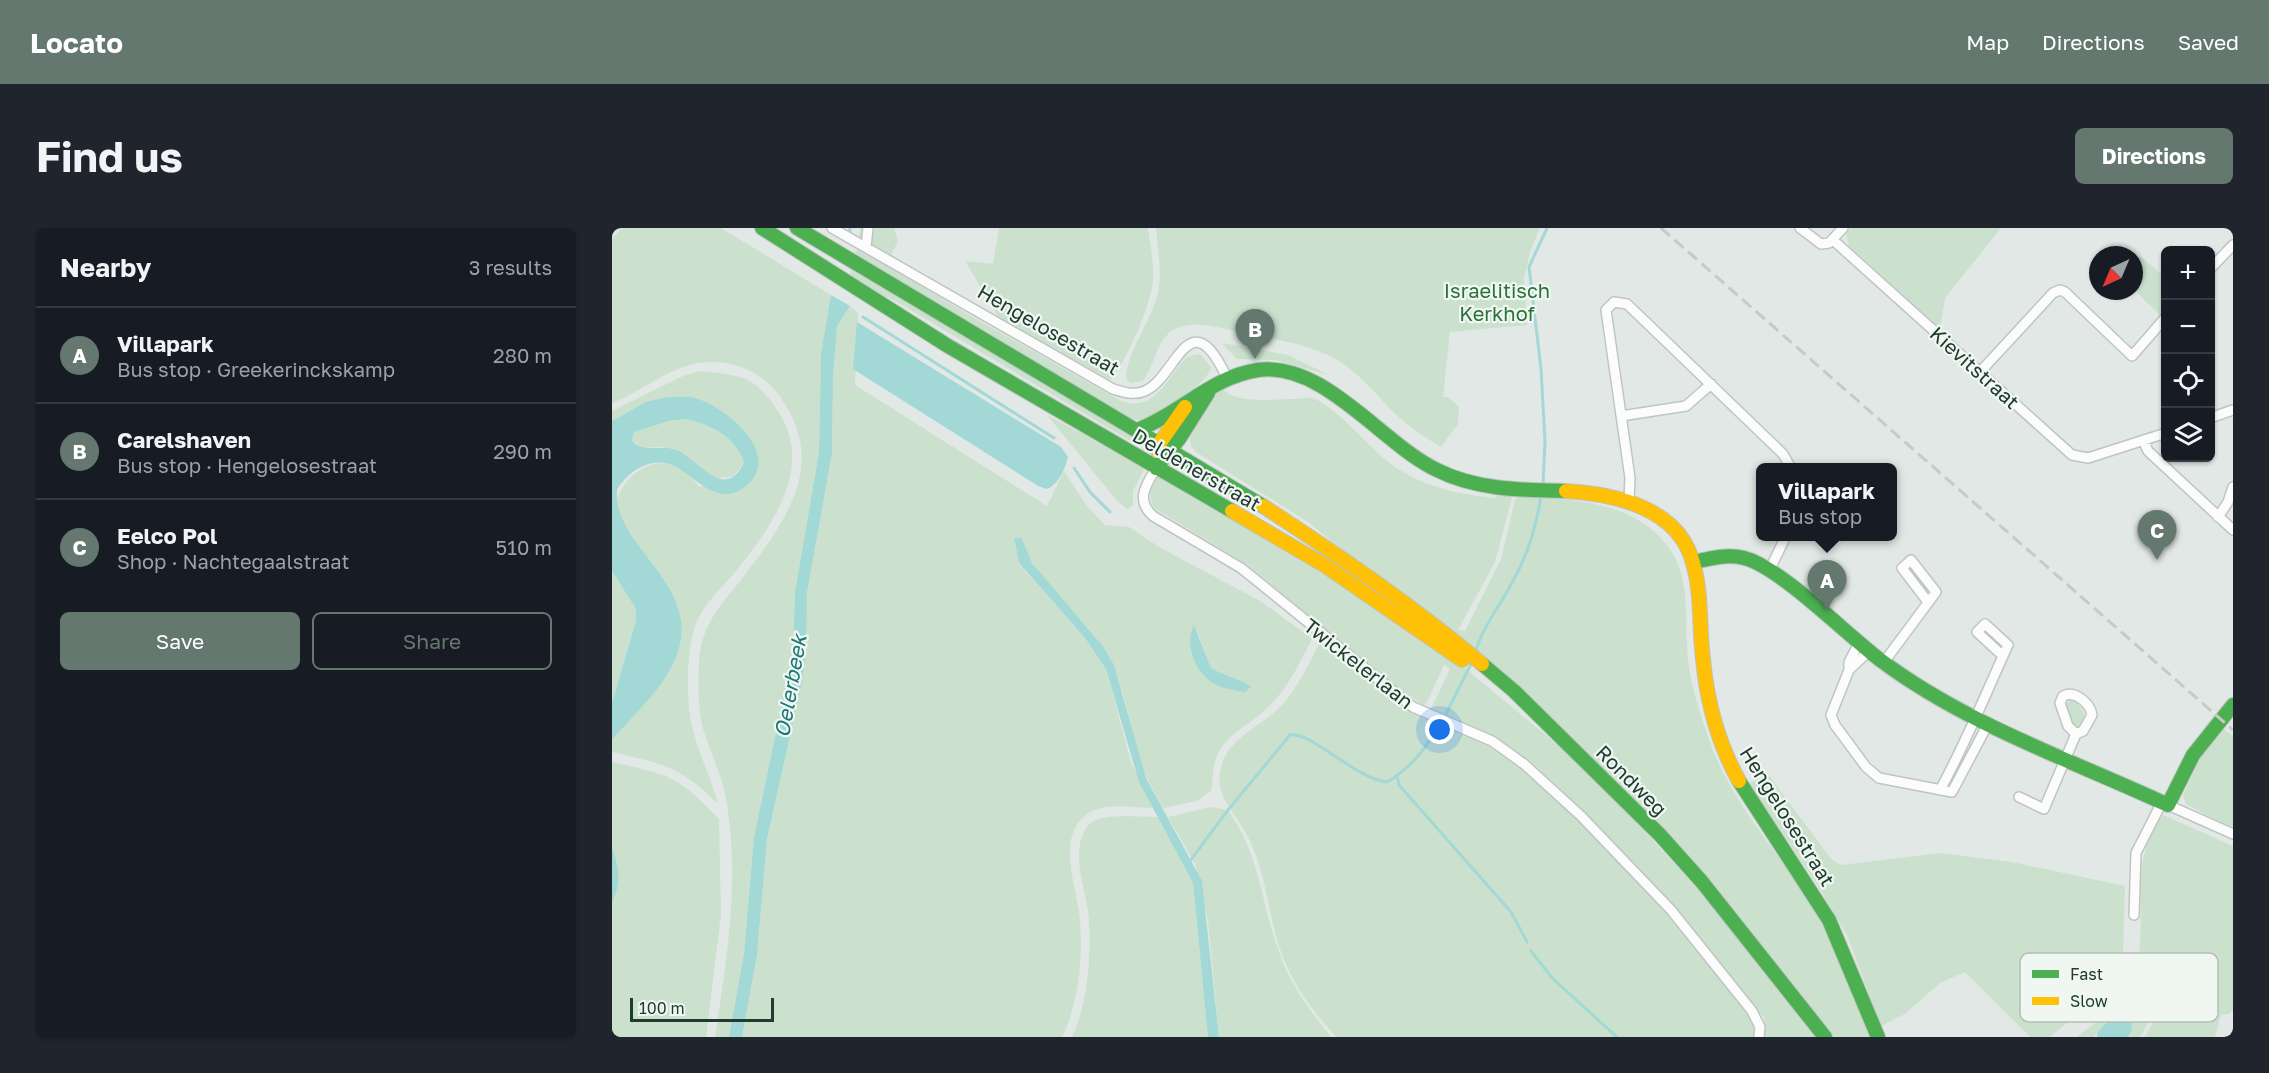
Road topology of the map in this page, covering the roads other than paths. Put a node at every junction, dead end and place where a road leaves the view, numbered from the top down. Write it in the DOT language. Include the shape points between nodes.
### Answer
graph roads {
  1 [pos="762,228"];
  2 [pos="797,228"];
  3 [pos="832,228"];
  4 [pos="868,228"];
  5 [pos="1800,228"];
  6 [pos="1843,228"];
  7 [pos="1833,240"];
  8 [pos="2233,245"];
  9 [pos="866,246"];
  10 [pos="2215,265"];
  11 [pos="2161,323"];
  12 [pos="1980,372"];
  13 [pos="1227,378"];
  14 [pos="1711,384"];
  15 [pos="1211,388"];
  16 [pos="1188,402"];
  17 [pos="2233,410"];
  18 [pos="1622,416"];
  19 [pos="2215,417"];
  20 [pos="1137,430"];
  21 [pos="2161,435"];
  22 [pos="2143,440"];
  23 [pos="1165,447"];
  24 [pos="1788,463"];
  25 [pos="1156,468"];
  26 [pos="2233,487"];
  27 [pos="1629,500"];
  28 [pos="2218,517"];
  29 [pos="2233,530"];
  30 [pos="1784,541"];
  31 [pos="1695,562"];
  32 [pos="1770,569"];
  33 [pos="1377,583"];
  34 [pos="1928,602"];
  35 [pos="1864,647"];
  36 [pos="2003,656"];
  37 [pos="1884,662"];
  38 [pos="2233,705"];
  39 [pos="1975,718"];
  40 [pos="1988,724"];
  41 [pos="2076,734"];
  42 [pos="2067,760"];
  43 [pos="1594,769"];
  44 [pos="1940,790"];
  45 [pos="2019,797"];
  46 [pos="2165,804"];
  47 [pos="2233,834"];
  48 [pos="2134,915"];
  49 [pos="1759,1037"];
  50 [pos="1825,1037"];
  51 [pos="1878,1037"];
  1 -- 25 [label="main road, Deldenerstraat" via="948,346"];
  2 -- 20 [label="main road, Deldenerstraat"];
  3 -- 9 [label="street, Hengelosestraat"];
  4 -- 9 [label="street"];
  5 -- 7 [label="street, Kievitstraat" via="1821,244"];
  6 -- 7 [label="street"];
  7 -- 12 [label="street, Kievitstraat"];
  8 -- 10 [label="street"];
  9 -- 13 [label="street, Hengelosestraat" via="1113,389 1134,394 1146,391 1158,382 1181,351 1192,345 1204,345 1214,352"];
  11 -- 12 [label="street" via="2132,356 2060,290"];
  12 -- 22 [label="street, Kievitstraat" via="2078,457 2088,458"];
  13 -- 15 [label="main road, Hengelosestraat"];
  13 -- 27 [label="main road, Hengelosestraat" via="1269,371 1311,379 1342,398 1409,455 1450,476 1516,489 1600,492"];
  14 -- 18 [label="street" via="1686,406"];
  14 -- 18 [label="street" via="1627,304 1614,302 1606,310"];
  14 -- 24 [label="street"];
  15 -- 16 [label="main road, Hengelosestraat"];
  15 -- 23 [label="main road, Hengelosestraat"];
  16 -- 20 [label="main road, Hengelosestraat" via="1151,426"];
  16 -- 23 [label="main road, Hengelosestraat"];
  17 -- 19 [label="street"];
  18 -- 27 [label="street"];
  20 -- 23 [label="main road, Deldenerstraat"];
  21 -- 22 [label="street, Kievitstraat"];
  22 -- 28 [label="street" via="2148,451"];
  23 -- 25 [label="main road"];
  23 -- 33 [label="main road, Deldenerstraat" via="1285,520"];
  25 -- 43 [label="main road, Deldenerstraat" via="1324,566 1460,658"];
  25 -- 49 [label="street, Twickelerlaan" via="1143,494 1144,506 1153,516 1241,568 1413,707 1492,741 1544,780 1671,910 1752,1011 1760,1027"];
  26 -- 28 [label="street"];
  27 -- 31 [label="main road, Hengelosestraat" via="1670,525"];
  28 -- 29 [label="street"];
  30 -- 32 [label="street"];
  31 -- 32 [label="main road" via="1738,555"];
  31 -- 51 [label="main road, Hengelosestraat" via="1705,679 1724,751 1744,791 1829,920"];
  32 -- 35 [label="main road"];
  33 -- 43 [label="main road, Rondweg" via="1505,684"];
  34 -- 37 [label="street"];
  35 -- 37 [label="main road"];
  35 -- 44 [label="street" via="1849,670 1831,715 1834,724 1866,767 1880,778"];
  36 -- 39 [label="street"];
  37 -- 39 [label="main road" via="1927,692"];
  38 -- 46 [label="main road" via="2193,755"];
  39 -- 40 [label="main road"];
  39 -- 44 [label="street"];
  40 -- 42 [label="main road"];
  40 -- 44 [label="street" via="1952,792"];
  41 -- 42 [label="street"];
  42 -- 45 [label="street" via="2044,808"];
  42 -- 46 [label="main road"];
  43 -- 50 [label="main road, Rondweg" via="1702,882"];
  46 -- 47 [label="street"];
  46 -- 48 [label="street" via="2136,853"];
}
